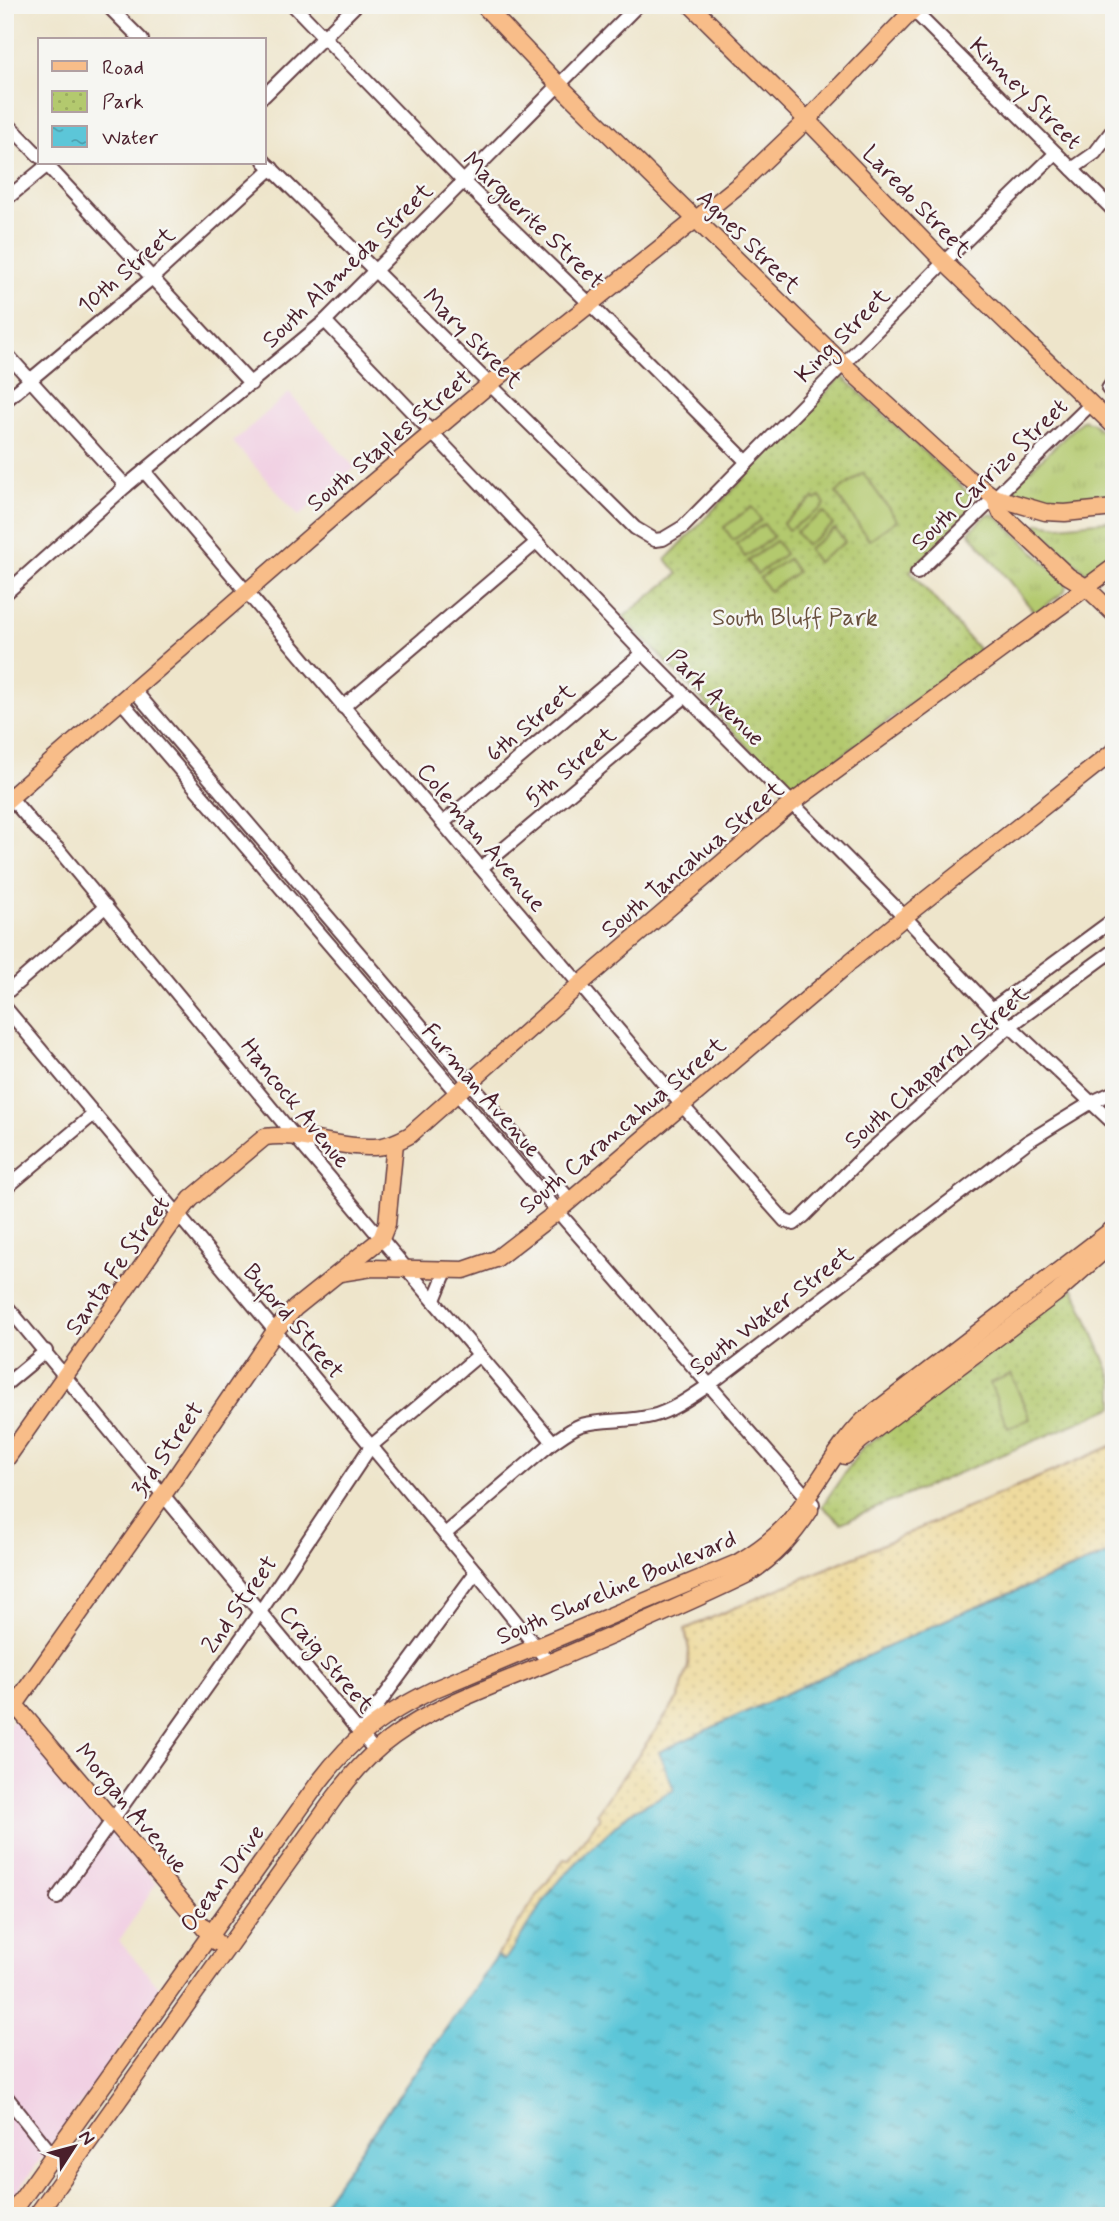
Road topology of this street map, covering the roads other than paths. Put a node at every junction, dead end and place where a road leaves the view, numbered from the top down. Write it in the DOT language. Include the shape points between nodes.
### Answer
graph roads {
  1 [pos="107,5"];
  2 [pos="293,5"];
  3 [pos="356,5"];
  4 [pos="483,5"];
  5 [pos="638,5"];
  6 [pos="691,5"];
  7 [pos="913,7"];
  8 [pos="326,36"];
  9 [pos="140,38"];
  10 [pos="559,85"];
  11 [pos="266,94"];
  12 [pos="807,120"];
  13 [pos="5,121"];
  14 [pos="1114,128"];
  15 [pos="1056,153"];
  16 [pos="38,154"];
  17 [pos="44,164"];
  18 [pos="48,164"];
  19 [pos="268,165"];
  20 [pos="1072,169"];
  21 [pos="464,181"];
  22 [pos="5,200"];
  23 [pos="1114,211"];
  24 [pos="696,221"];
  25 [pos="944,262"];
  26 [pos="374,270"];
  27 [pos="152,278"];
  28 [pos="590,304"];
  29 [pos="326,321"];
  30 [pos="5,352"];
  31 [pos="843,364"];
  32 [pos="30,380"];
  33 [pos="251,384"];
  34 [pos="490,384"];
  35 [pos="5,401"];
  36 [pos="1090,405"];
  37 [pos="1111,423"];
  38 [pos="433,433"];
  39 [pos="747,463"];
  40 [pos="144,471"];
  41 [pos="126,486"];
  42 [pos="994,497"];
  43 [pos="1113,509"];
  44 [pos="655,540"];
  45 [pos="537,542"];
  46 [pos="1114,567"];
  47 [pos="918,573"];
  48 [pos="1086,587"];
  49 [pos="246,591"];
  50 [pos="5,594"];
  51 [pos="1114,614"];
  52 [pos="643,653"];
  53 [pos="134,690"];
  54 [pos="686,696"];
  55 [pos="121,701"];
  56 [pos="344,707"];
  57 [pos="1114,751"];
  58 [pos="7,797"];
  59 [pos="792,803"];
  60 [pos="247,821"];
  61 [pos="443,823"];
  62 [pos="234,832"];
  63 [pos="481,868"];
  64 [pos="106,906"];
  65 [pos="904,916"];
  66 [pos="1114,919"];
  67 [pos="353,945"];
  68 [pos="1114,950"];
  69 [pos="339,956"];
  70 [pos="579,985"];
  71 [pos="5,994"];
  72 [pos="5,1007"];
  73 [pos="992,1009"];
  74 [pos="1010,1026"];
  75 [pos="471,1082"];
  76 [pos="1114,1092"];
  77 [pos="458,1094"];
  78 [pos="1092,1102"];
  79 [pos="681,1104"];
  80 [pos="94,1114"];
  81 [pos="279,1117"];
  82 [pos="1114,1124"];
  83 [pos="265,1137"];
  84 [pos="296,1138"];
  85 [pos="394,1143"];
  86 [pos="5,1189"];
  87 [pos="564,1206"];
  88 [pos="178,1215"];
  89 [pos="794,1224"];
  90 [pos="1114,1228"];
  91 [pos="381,1239"];
  92 [pos="1114,1242"];
  93 [pos="407,1270"];
  94 [pos="446,1271"];
  95 [pos="337,1274"];
  96 [pos="434,1300"];
  97 [pos="5,1304"];
  98 [pos="275,1331"];
  99 [pos="46,1352"];
  100 [pos="479,1355"];
  101 [pos="66,1376"];
  102 [pos="5,1385"];
  103 [pos="709,1385"];
  104 [pos="553,1442"];
  105 [pos="371,1446"];
  106 [pos="5,1461"];
  107 [pos="164,1494"];
  108 [pos="810,1500"];
  109 [pos="445,1534"];
  110 [pos="476,1572"];
  111 [pos="260,1612"];
  112 [pos="538,1647"];
  113 [pos="549,1663"];
  114 [pos="9,1706"];
  115 [pos="362,1733"];
  116 [pos="375,1751"];
  117 [pos="111,1819"];
  118 [pos="57,1898"];
  119 [pos="209,1934"];
  120 [pos="225,1952"];
  121 [pos="5,2095"];
  122 [pos="54,2155"];
  123 [pos="66,2172"];
  124 [pos="10,2216"];
  125 [pos="36,2216"];
  1 -- 9 [label="street"];
  2 -- 8 [label="street, Marguerite Street"];
  3 -- 8 [label="street"];
  4 -- 10 [label="main road, Agnes Street"];
  5 -- 10 [label="street, South Alameda Street"];
  6 -- 12 [label="main road, Laredo Street"];
  7 -- 12 [label="main road, South Staples Street"];
  7 -- 15 [label="street, Kinney Street"];
  8 -- 11 [label="street"];
  8 -- 21 [label="street, Marguerite Street"];
  10 -- 21 [label="street, South Alameda Street"];
  10 -- 24 [label="main road, Agnes Street"];
  12 -- 24 [label="main road, South Staples Street"];
  12 -- 25 [label="main road, Laredo Street"];
  13 -- 16 [label="street"];
  14 -- 20 [label="street" via="1095,153"];
  15 -- 20 [label="street, Kinney Street"];
  15 -- 25 [label="street, King Street"];
  17 -- 22 [label="street"];
  18 -- 27 [label="street"];
  19 -- 26 [label="street, Mary Street"];
  19 -- 27 [label="street, 10th Street"];
  20 -- 23 [label="street, Kinney Street"];
  21 -- 26 [label="street, South Alameda Street"];
  21 -- 28 [label="street, Marguerite Street"];
  24 -- 28 [label="main road, South Staples Street"];
  24 -- 31 [label="main road, Agnes Street"];
  25 -- 31 [label="street, King Street"];
  25 -- 36 [label="main road, Laredo Street"];
  26 -- 29 [label="street, South Alameda Street"];
  26 -- 34 [label="street, Mary Street"];
  27 -- 32 [label="street, 10th Street"];
  27 -- 33 [label="street"];
  28 -- 34 [label="main road, South Staples Street"];
  28 -- 39 [label="street, Marguerite Street"];
  29 -- 33 [label="street, South Alameda Street"];
  29 -- 38 [label="street, Park Avenue"];
  30 -- 32 [label="street"];
  31 -- 39 [label="street, King Street"];
  31 -- 42 [label="main road, Agnes Street"];
  32 -- 35 [label="street, 10th Street"];
  32 -- 41 [label="street"];
  33 -- 40 [label="street, South Alameda Street"];
  34 -- 38 [label="main road, South Staples Street"];
  34 -- 44 [label="street, Mary Street" via="635,528"];
  36 -- 37 [label="main road, Laredo Street"];
  36 -- 42 [label="street, South Carrizo Street"];
  38 -- 45 [label="street, Park Avenue"];
  38 -- 49 [label="main road, South Staples Street"];
  39 -- 44 [label="street, King Street" via="683,527"];
  40 -- 41 [label="street, South Alameda Street"];
  40 -- 49 [label="street, Coleman Avenue"];
  41 -- 50 [label="street, South Alameda Street"];
  42 -- 43 [label="main road" via="1045,512"];
  42 -- 47 [label="street, South Carrizo Street"];
  42 -- 48 [label="main road" via="1000,513"];
  45 -- 52 [label="street, Park Avenue"];
  45 -- 56 [label="street"];
  46 -- 48 [label="main road, South Tancahua Street"];
  48 -- 51 [label="main road"];
  48 -- 59 [label="main road, South Tancahua Street"];
  49 -- 53 [label="main road, South Staples Street"];
  49 -- 56 [label="street, Coleman Avenue"];
  52 -- 54 [label="street, Park Avenue"];
  52 -- 61 [label="street, 6th Street"];
  53 -- 55 [label="main road, South Staples Street"];
  53 -- 60 [label="street, Furman Avenue"];
  54 -- 59 [label="street, Park Avenue"];
  54 -- 63 [label="street, 5th Street"];
  55 -- 58 [label="main road, South Staples Street"];
  55 -- 62 [label="street, Furman Avenue"];
  56 -- 61 [label="street, Coleman Avenue"];
  57 -- 65 [label="main road, South Carancahua Street"];
  58 -- 64 [label="street, Hancock Avenue"];
  59 -- 65 [label="street, Park Avenue"];
  59 -- 70 [label="main road, South Tancahua Street"];
  60 -- 62 [label="street"];
  60 -- 67 [label="street, Furman Avenue"];
  61 -- 63 [label="street, Coleman Avenue"];
  62 -- 69 [label="street, Furman Avenue"];
  63 -- 70 [label="street, Coleman Avenue"];
  64 -- 71 [label="street"];
  64 -- 81 [label="street, Hancock Avenue"];
  65 -- 73 [label="street, Park Avenue"];
  65 -- 79 [label="main road, South Carancahua Street"];
  66 -- 73 [label="street"];
  67 -- 69 [label="street"];
  67 -- 75 [label="street, Furman Avenue"];
  68 -- 74 [label="street, South Chaparral Street"];
  69 -- 77 [label="street, Furman Avenue"];
  70 -- 75 [label="main road, South Tancahua Street"];
  70 -- 79 [label="street, Coleman Avenue"];
  72 -- 80 [label="street, Buford Street"];
  73 -- 74 [label="street, Park Avenue"];
  74 -- 78 [label="street, Park Avenue"];
  74 -- 89 [label="street, South Chaparral Street"];
  75 -- 77 [label="main road, South Tancahua Street"];
  75 -- 87 [label="street, Furman Avenue"];
  76 -- 78 [label="street, South Water Street"];
  77 -- 85 [label="main road, South Tancahua Street"];
  77 -- 87 [label="street, Furman Avenue"];
  78 -- 82 [label="street, Park Avenue"];
  78 -- 103 [label="street, South Water Street" via="1027,1142"];
  79 -- 87 [label="main road, South Carancahua Street"];
  79 -- 89 [label="street, Coleman Avenue" via="785,1221"];
  80 -- 86 [label="street"];
  80 -- 88 [label="street, Buford Street"];
  81 -- 83 [label="street"];
  81 -- 84 [label="street, Hancock Avenue"];
  83 -- 84 [label="main road"];
  83 -- 88 [label="main road, Santa Fe Street"];
  84 -- 85 [label="main road, South Tancahua Street" via="376,1147"];
  84 -- 91 [label="street, Hancock Avenue"];
  85 -- 91 [label="main road" via="387,1224"];
  87 -- 94 [label="main road, South Carancahua Street" via="496,1259"];
  87 -- 103 [label="street, Furman Avenue"];
  88 -- 98 [label="street, Buford Street"];
  88 -- 101 [label="main road, Santa Fe Street"];
  90 -- 108 [label="main road, South Shoreline Boulevard" via="877,1409 852,1432"];
  91 -- 93 [label="street, Hancock Avenue"];
  91 -- 95 [label="main road"];
  92 -- 108 [label="main road, South Shoreline Boulevard" via="1055,1294 860,1441"];
  93 -- 94 [label="main road, South Carancahua Street"];
  93 -- 95 [label="main road, 3rd Street" via="372,1268"];
  93 -- 96 [label="street, Hancock Avenue"];
  94 -- 96 [label="street"];
  95 -- 98 [label="main road, 3rd Street"];
  96 -- 100 [label="street, Hancock Avenue"];
  97 -- 99 [label="street, Craig Street"];
  98 -- 105 [label="street, Buford Street"];
  98 -- 107 [label="main road, 3rd Street"];
  99 -- 101 [label="street, Craig Street"];
  99 -- 102 [label="street"];
  100 -- 104 [label="street, Hancock Avenue"];
  100 -- 105 [label="street, 2nd Street"];
  101 -- 106 [label="main road, Santa Fe Street"];
  101 -- 107 [label="street, Craig Street"];
  103 -- 104 [label="street, South Water Street" via="654,1416 583,1425"];
  103 -- 108 [label="street, Furman Avenue"];
  104 -- 109 [label="street, South Water Street"];
  105 -- 109 [label="street, Buford Street"];
  105 -- 111 [label="street, 2nd Street"];
  107 -- 111 [label="street, Craig Street"];
  107 -- 114 [label="main road, 3rd Street"];
  108 -- 112 [label="main road, South Shoreline Boulevard" via="766,1544 737,1563"];
  108 -- 113 [label="main road, South Shoreline Boulevard" via="790,1539 748,1574"];
  109 -- 110 [label="street, Buford Street"];
  110 -- 112 [label="street, Buford Street"];
  110 -- 115 [label="street, Ocean Drive"];
  111 -- 115 [label="street, Craig Street"];
  111 -- 117 [label="street, 2nd Street"];
  112 -- 113 [label="street, Buford Street"];
  112 -- 115 [label="main road, South Shoreline Boulevard" via="410,1701"];
  113 -- 116 [label="main road, South Shoreline Boulevard" via="443,1707"];
  114 -- 117 [label="main road, Morgan Avenue"];
  115 -- 116 [label="street, Craig Street"];
  115 -- 119 [label="main road, Ocean Drive" via="319,1782"];
  116 -- 120 [label="main road, Ocean Drive" via="335,1797"];
  117 -- 118 [label="street, 2nd Street"];
  117 -- 119 [label="main road, Morgan Avenue"];
  119 -- 120 [label="main road, Morgan Avenue"];
  119 -- 122 [label="main road, Ocean Drive"];
  120 -- 123 [label="main road, Ocean Drive"];
  121 -- 122 [label="street"];
  122 -- 123 [label="street"];
  122 -- 124 [label="main road, Ocean Drive"];
  123 -- 125 [label="main road, Ocean Drive"];
}
